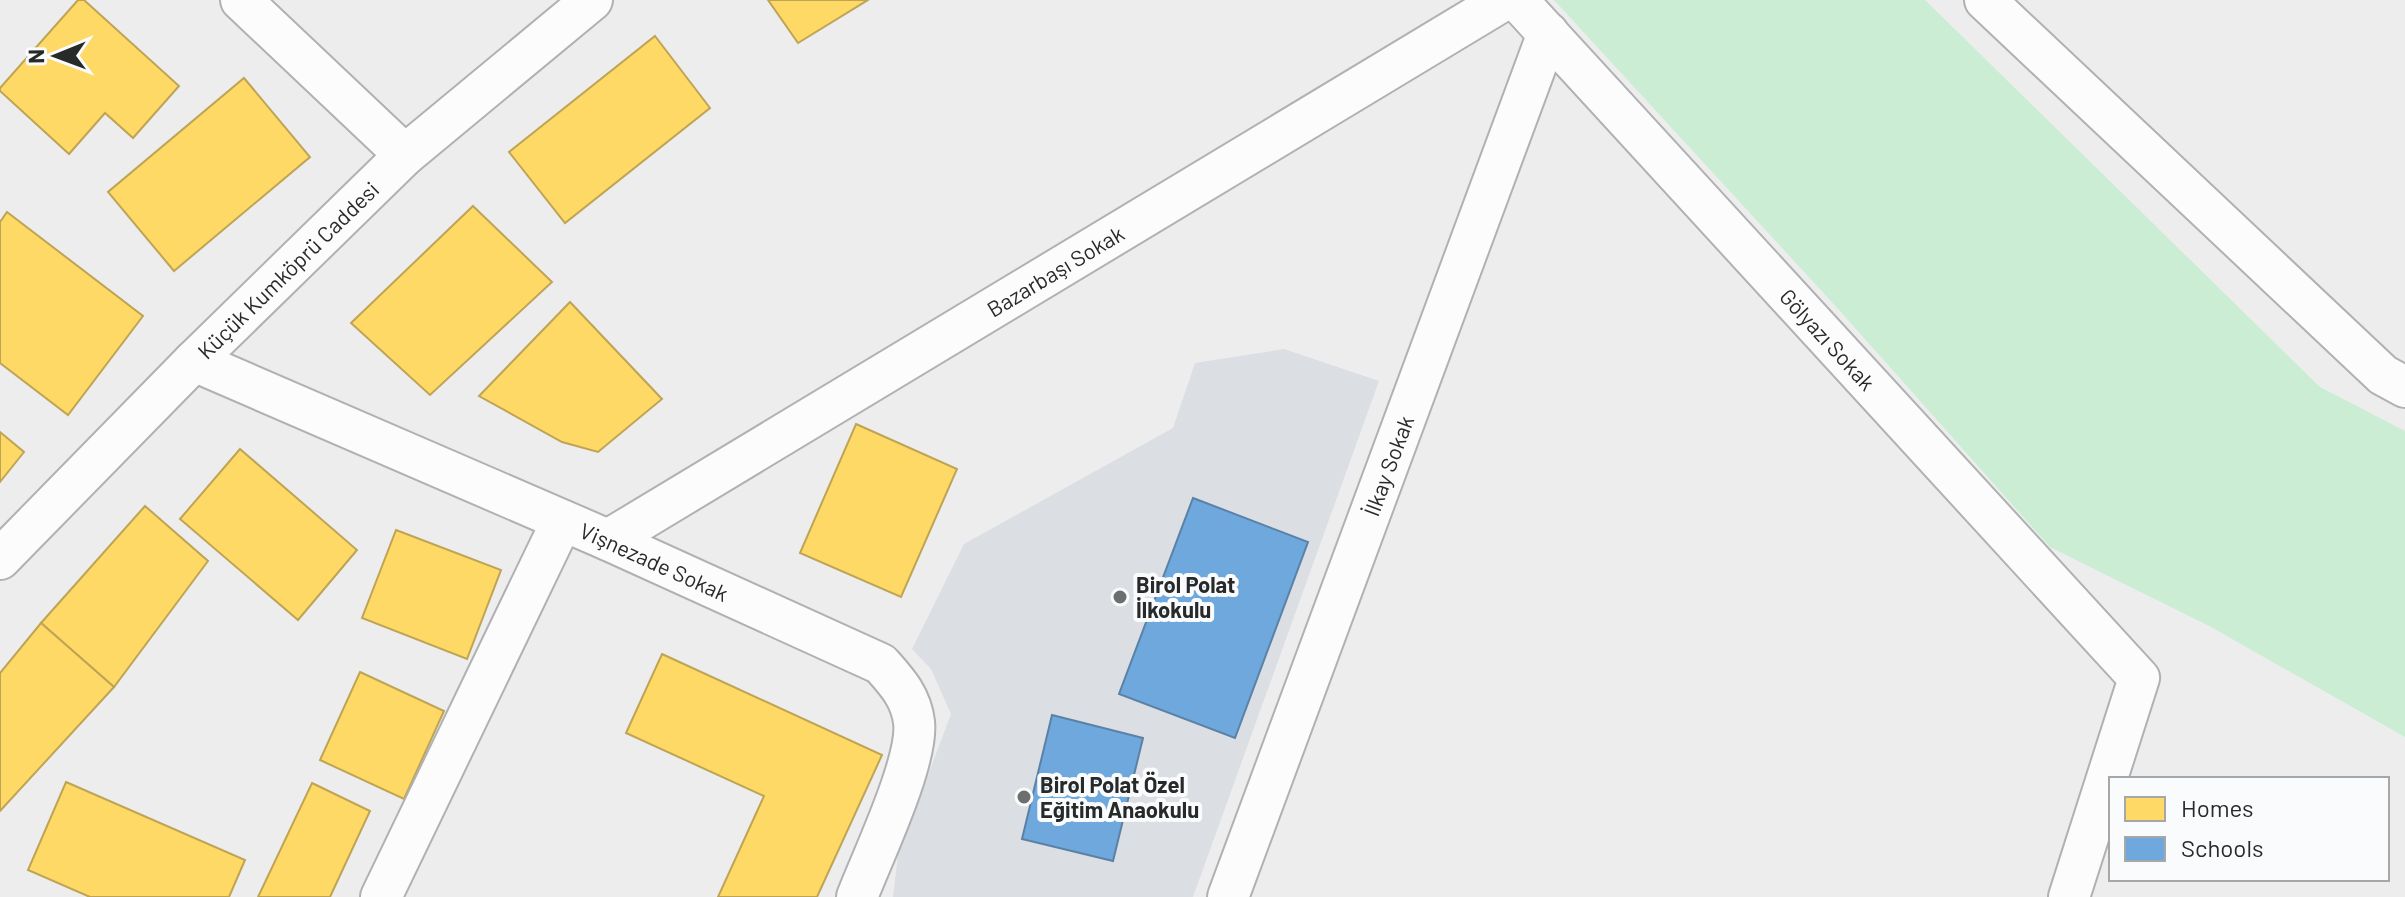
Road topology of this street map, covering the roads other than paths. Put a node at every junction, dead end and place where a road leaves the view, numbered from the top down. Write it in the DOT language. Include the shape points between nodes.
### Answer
graph roads {
  1 [pos="241,0"];
  2 [pos="592,0"];
  3 [pos="1504,0"];
  4 [pos="1517,0"];
  5 [pos="1985,0"];
  6 [pos="1548,33"];
  7 [pos="405,155"];
  8 [pos="194,361"];
  9 [pos="2398,370"];
  10 [pos="562,521"];
  11 [pos="608,540"];
  12 [pos="0,559"];
  13 [pos="381,897"];
  14 [pos="857,897"];
  15 [pos="1228,897"];
  16 [pos="2069,897"];
  1 -- 7 [label="street"];
  2 -- 7 [label="street, Küçük Kumköprü Caddesi"];
  3 -- 11 [label="street, Bazarbaşı Sokak"];
  4 -- 6 [label="street, Gölyazı Sokak"];
  5 -- 9 [label="street"];
  6 -- 15 [label="street, İlkay Sokak"];
  6 -- 16 [label="street, Gölyazı Sokak" via="2139,678"];
  7 -- 8 [label="street, Küçük Kumköprü Caddesi"];
  8 -- 10 [label="street, Vişnezade Sokak"];
  8 -- 12 [label="street, Küçük Kumköprü Caddesi"];
  10 -- 11 [label="street, Vişnezade Sokak"];
  10 -- 13 [label="street"];
  11 -- 14 [label="street, Vişnezade Sokak" via="881,664 904,690 914,722 912,756"];
}
